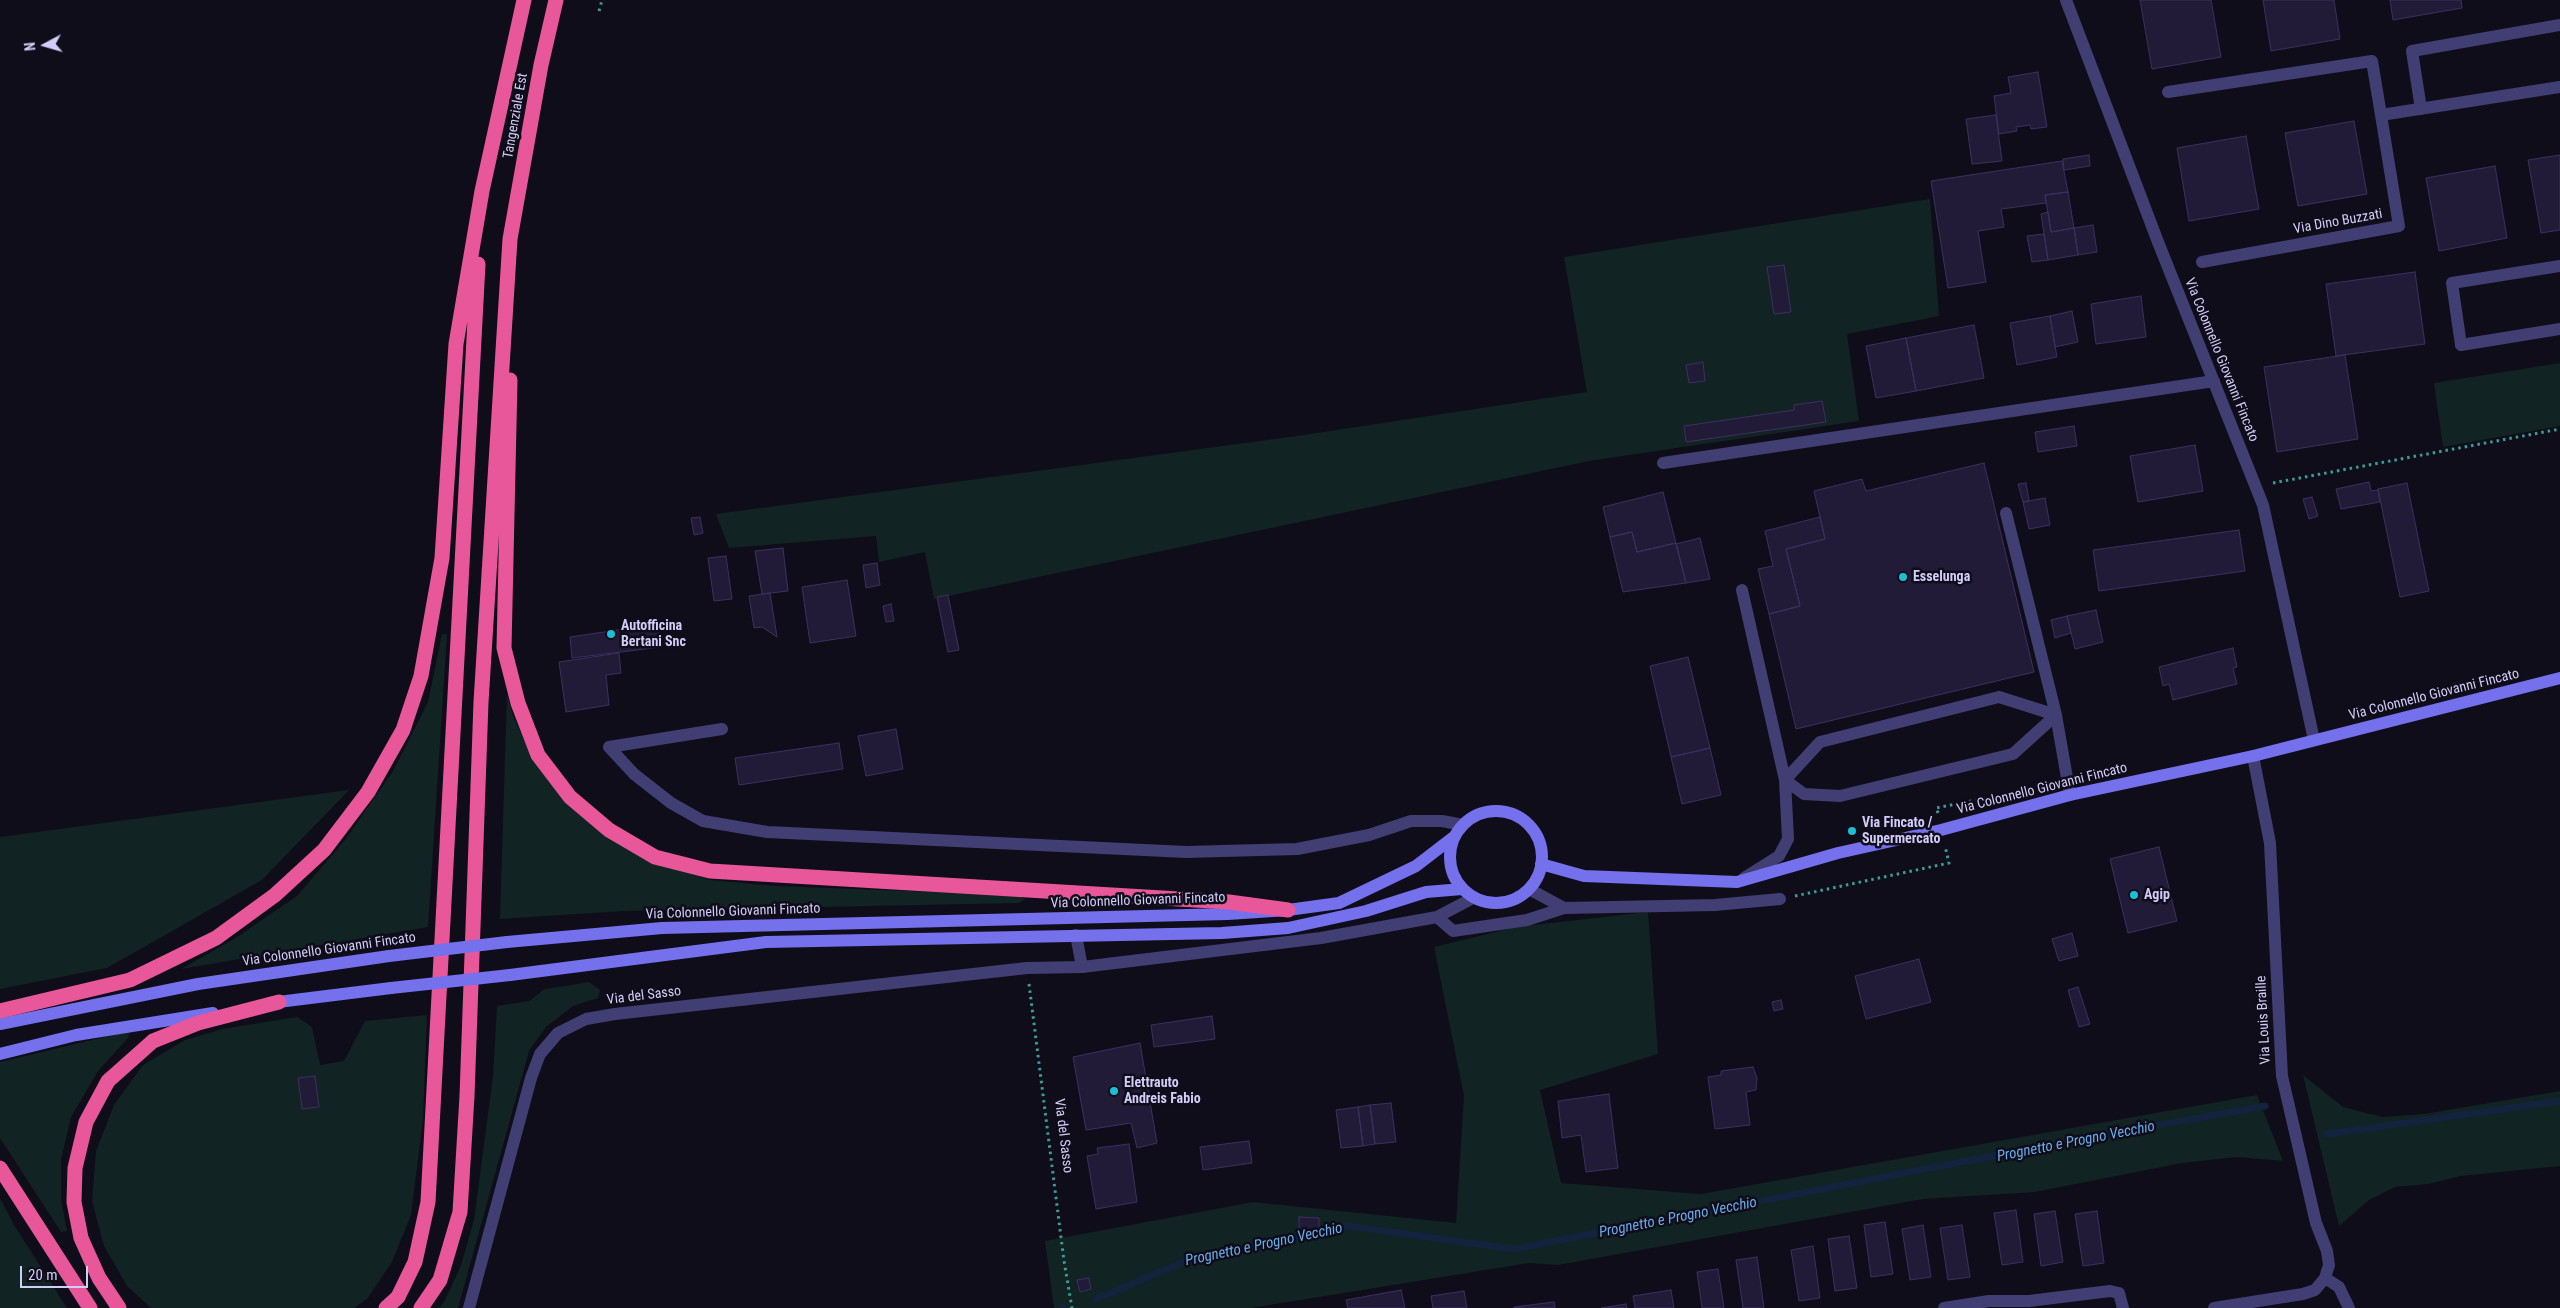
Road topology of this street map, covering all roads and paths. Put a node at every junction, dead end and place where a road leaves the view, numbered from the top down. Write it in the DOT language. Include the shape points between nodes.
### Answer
graph roads {
  1 [pos="524,0"];
  2 [pos="556,0"];
  3 [pos="602,0"];
  4 [pos="2066,0"];
  5 [pos="599,11"];
  6 [pos="2560,25"];
  7 [pos="2560,87"];
  8 [pos="2168,92"];
  9 [pos="2421,109"];
  10 [pos="2381,115"];
  11 [pos="482,192"];
  12 [pos="510,239"];
  13 [pos="2202,262"];
  14 [pos="2560,266"];
  15 [pos="2560,329"];
  16 [pos="2214,382"];
  17 [pos="2560,429"];
  18 [pos="1663,463"];
  19 [pos="2256,486"];
  20 [pos="2006,512"];
  21 [pos="1742,590"];
  22 [pos="2560,678"];
  23 [pos="2056,715"];
  24 [pos="722,729"];
  25 [pos="2314,740"];
  26 [pos="2252,756"];
  27 [pos="1785,780"];
  28 [pos="2070,795"];
  29 [pos="1463,825"];
  30 [pos="1455,836"];
  31 [pos="1541,864"];
  32 [pos="1737,882"];
  33 [pos="1462,889"];
  34 [pos="1529,889"];
  35 [pos="1473,898"];
  36 [pos="1780,899"];
  37 [pos="1564,908"];
  38 [pos="1288,910"];
  39 [pos="1437,917"];
  40 [pos="1076,935"];
  41 [pos="1082,967"];
  42 [pos="1027,968"];
  43 [pos="279,1002"];
  44 [pos="0,1011"];
  45 [pos="0,1024"];
  46 [pos="0,1054"];
  47 [pos="0,1168"];
  48 [pos="2325,1278"];
  49 [pos="1989,1304"];
  50 [pos="90,1308"];
  51 [pos="119,1308"];
  52 [pos="386,1308"];
  53 [pos="421,1308"];
  54 [pos="469,1308"];
  55 [pos="1072,1308"];
  56 [pos="1944,1308"];
  57 [pos="2123,1308"];
  58 [pos="2214,1308"];
  59 [pos="2349,1308"];
  1 -- 11 [label="highway, Tangenziale Est"];
  2 -- 12 [label="highway, Tangenziale Est"];
  3 -- 5 [label="path"];
  4 -- 16 [label="street, Via Colonnello Giovanni Fincato"];
  6 -- 9 [label="street" via="2412,51"];
  7 -- 9 [label="street"];
  8 -- 10 [label="street, Via Dino Buzzati" via="2372,61"];
  9 -- 10 [label="street"];
  10 -- 13 [label="street, Via Dino Buzzati" via="2399,226"];
  11 -- 44 [label="highway" via="456,344 442,558 421,676 403,730 368,792 324,850 275,895 216,938 130,980"];
  11 -- 52 [label="highway" via="428,1202 414,1262 398,1297"];
  12 -- 38 [label="highway" via="504,648 518,703 538,755 570,797 609,830 654,857 710,870 1229,902"];
  12 -- 53 [label="highway" via="481,702 460,1212 440,1280"];
  14 -- 15 [label="street" via="2452,284 2461,345"];
  16 -- 18 [label="street"];
  16 -- 19 [label="street, Via Colonnello Giovanni Fincato"];
  17 -- 19 [label="path"];
  19 -- 25 [label="street, Via Colonnello Giovanni Fincato" via="2263,505"];
  20 -- 23 [label="street"];
  21 -- 27 [label="street"];
  22 -- 25 [label="main road, Via Colonnello Giovanni Fincato"];
  23 -- 27 [label="street" via="2013,754 1840,796 1804,794"];
  23 -- 27 [label="street" via="1999,697 1820,742"];
  23 -- 28 [label="street"];
  24 -- 29 [label="street" via="609,747 634,774 671,803 703,821 767,832 1186,852 1297,849 1369,835 1411,820"];
  25 -- 26 [label="main road, Via Colonnello Giovanni Fincato"];
  26 -- 28 [label="main road, Via Colonnello Giovanni Fincato"];
  26 -- 48 [label="street, Via Louis Braille" via="2270,843 2282,1076 2316,1223 2327,1252 2329,1265"];
  27 -- 32 [label="street" via="1788,839 1779,856"];
  28 -- 32 [label="main road, Via Colonnello Giovanni Fincato" via="1941,830 1838,853"];
  29 -- 30 [label="main road, Via Colonnello Giovanni Fincato"];
  29 -- 31 [label="main road, Via Colonnello Giovanni Fincato" via="1474,817 1492,812 1509,813 1528,825 1537,837"];
  30 -- 33 [label="main road, Via Colonnello Giovanni Fincato" via="1450,864"];
  30 -- 38 [label="main road, Via Colonnello Giovanni Fincato" via="1416,866 1339,903"];
  31 -- 32 [label="main road, Via Colonnello Giovanni Fincato" via="1584,876"];
  31 -- 34 [label="main road"];
  33 -- 35 [label="main road, Via Colonnello Giovanni Fincato"];
  33 -- 40 [label="main road" via="1426,892 1366,911 1288,928 1222,933"];
  34 -- 35 [label="main road, Via Colonnello Giovanni Fincato" via="1520,897 1503,903"];
  34 -- 37 [label="street"];
  35 -- 39 [label="street, Via del Sasso"];
  36 -- 37 [label="street" via="1715,905"];
  37 -- 39 [label="street" via="1527,920 1453,931"];
  38 -- 45 [label="main road, Via Colonnello Giovanni Fincato, bridge" via="662,928 389,956 198,984"];
  39 -- 41 [label="street, Via del Sasso" via="1321,938"];
  40 -- 41 [label="street"];
  40 -- 43 [label="main road, bridge" via="766,942"];
  41 -- 42 [label="street, Via del Sasso"];
  42 -- 54 [label="street, Via del Sasso" via="615,1014 586,1019 558,1033 540,1054 531,1078"];
  42 -- 55 [label="path, Via del Sasso"];
  43 -- 46 [label="main road" via="76,1035"];
  43 -- 51 [label="highway" via="198,1023 153,1041 108,1081 86,1122 75,1168 74,1202 80,1238 99,1278"];
  47 -- 50 [label="highway"];
  48 -- 58 [label="street" via="2315,1290 2303,1294"];
  48 -- 59 [label="street" via="2339,1287"];
  49 -- 56 [label="street"];
  49 -- 57 [label="street" via="2110,1291 2119,1293"];
}
